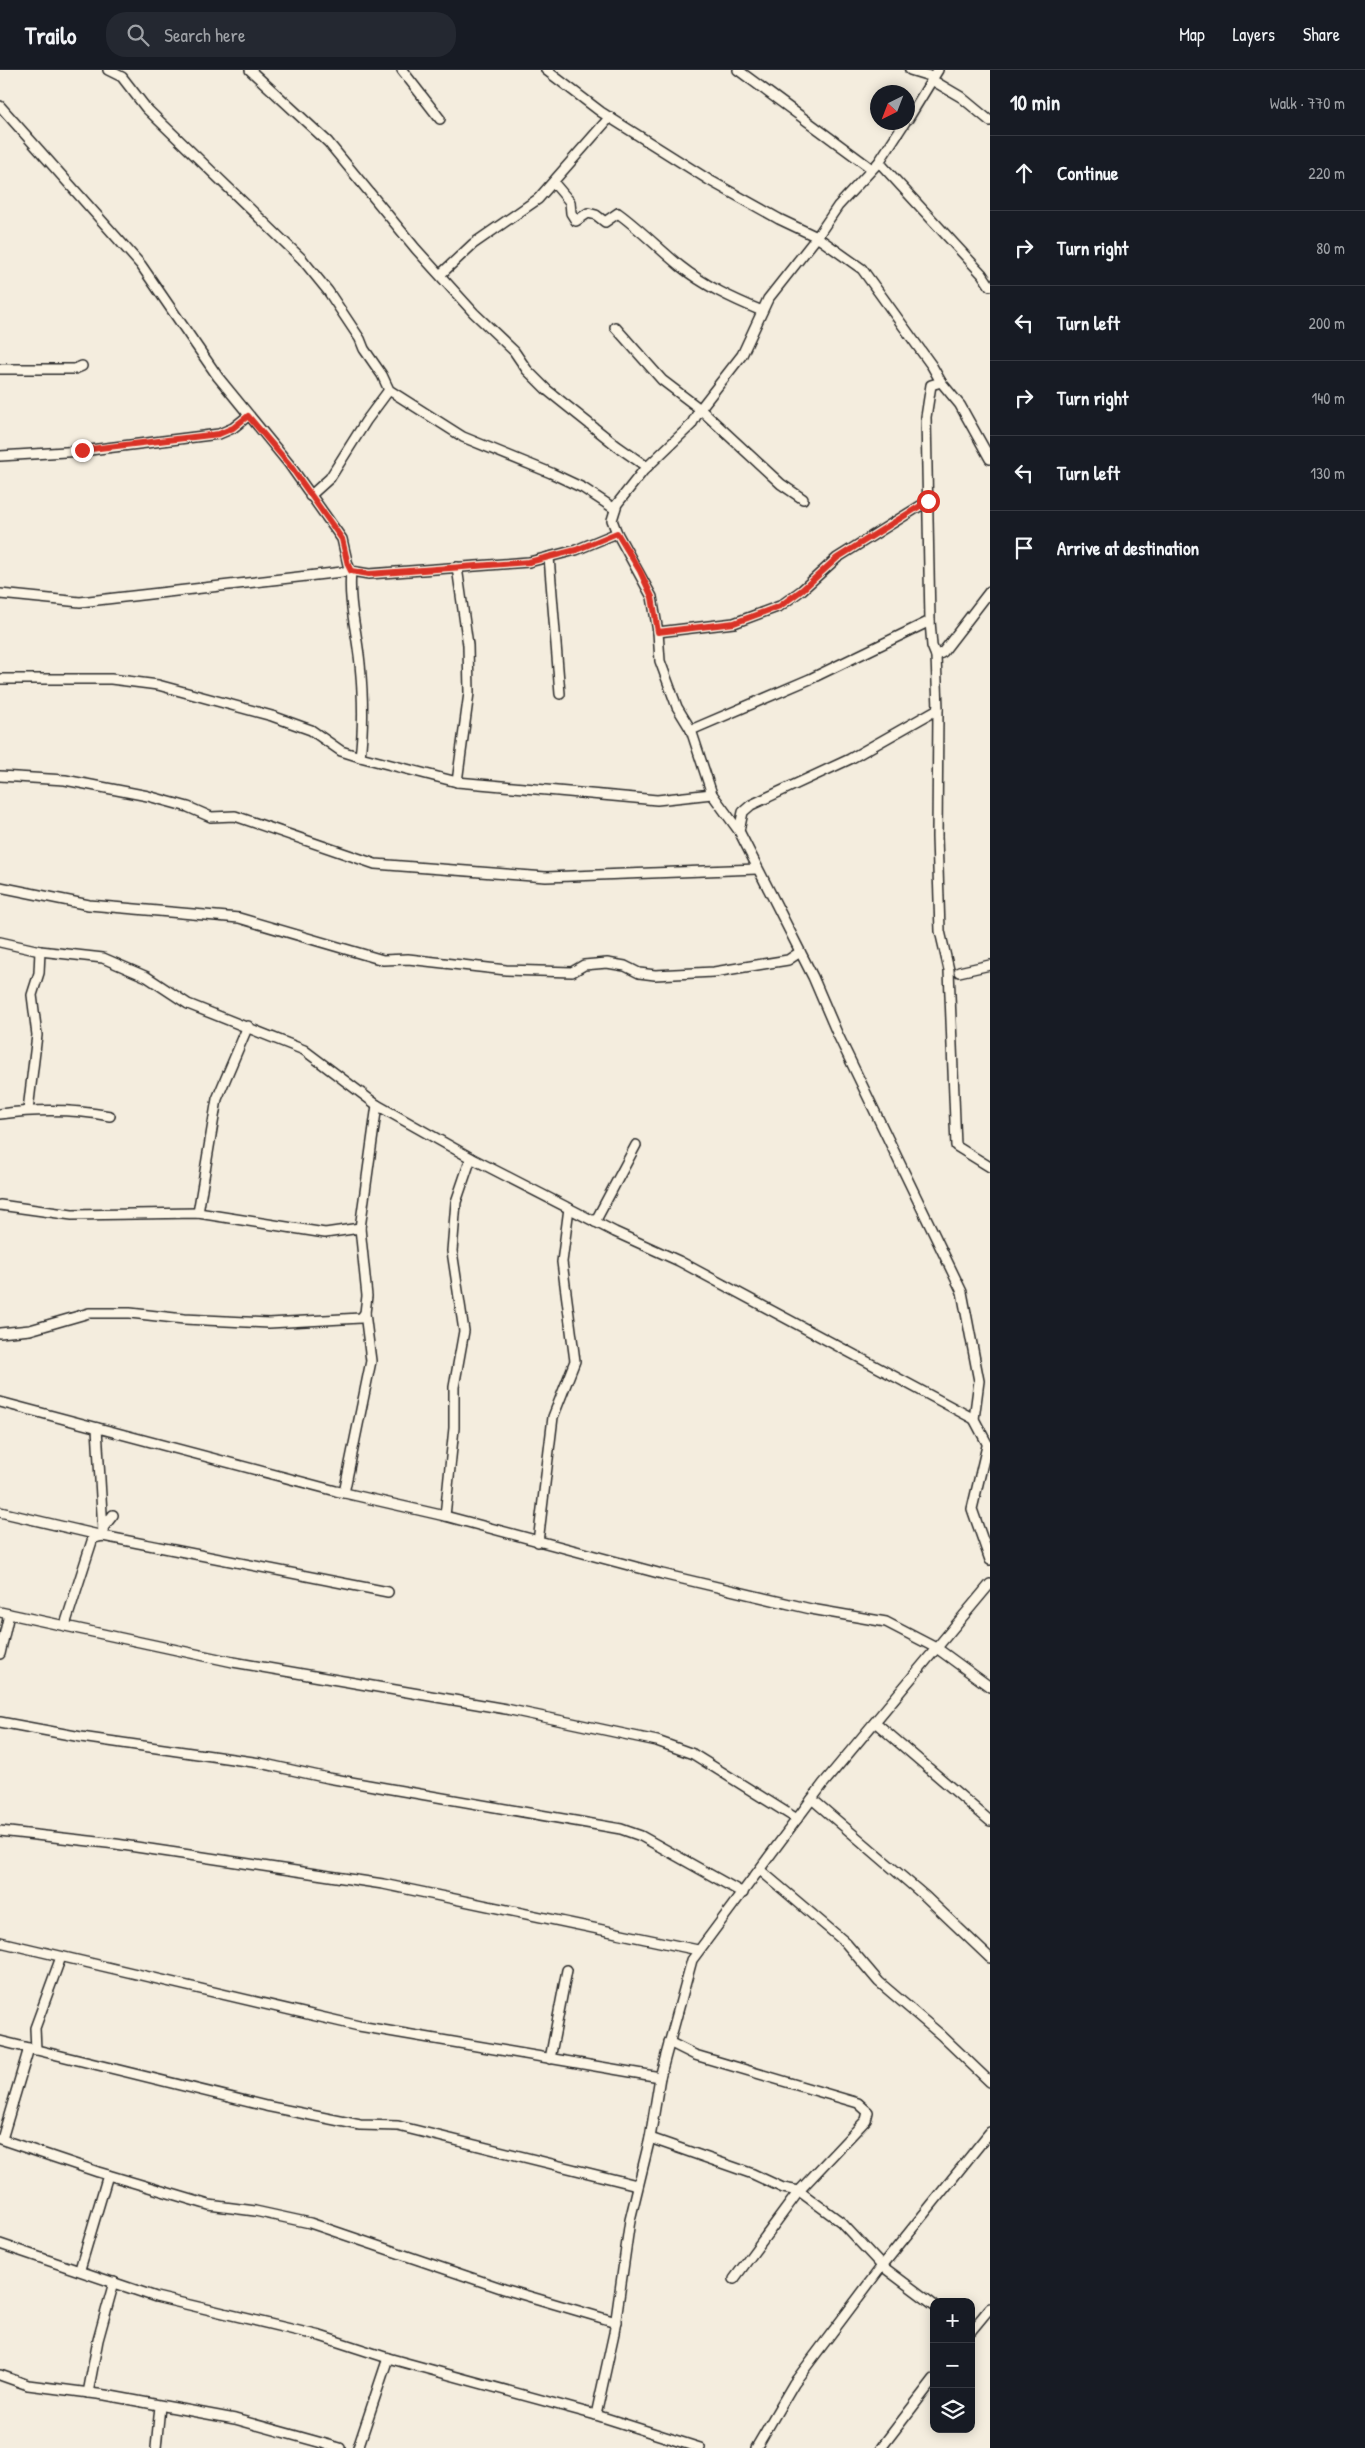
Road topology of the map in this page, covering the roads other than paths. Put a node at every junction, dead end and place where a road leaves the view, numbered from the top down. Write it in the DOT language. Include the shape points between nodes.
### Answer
graph roads {
  1 [pos="108,70"];
  2 [pos="250,70"];
  3 [pos="402,70"];
  4 [pos="546,70"];
  5 [pos="738,70"];
  6 [pos="910,70"];
  7 [pos="934,75"];
  8 [pos="0,106"];
  9 [pos="915,107"];
  10 [pos="610,117"];
  11 [pos="440,119"];
  12 [pos="990,121"];
  13 [pos="900,130"];
  14 [pos="879,162"];
  15 [pos="872,169"];
  16 [pos="554,183"];
  17 [pos="817,237"];
  18 [pos="441,274"];
  19 [pos="990,286"];
  20 [pos="762,311"];
  21 [pos="614,327"];
  22 [pos="82,366"];
  23 [pos="0,368"];
  24 [pos="941,382"];
  25 [pos="389,390"];
  26 [pos="700,409"];
  27 [pos="248,416"];
  28 [pos="0,456"];
  29 [pos="990,459"];
  30 [pos="647,467"];
  31 [pos="310,496"];
  32 [pos="803,499"];
  33 [pos="928,501"];
  34 [pos="615,509"];
  35 [pos="617,533"];
  36 [pos="549,557"];
  37 [pos="457,567"];
  38 [pos="351,571"];
  39 [pos="990,591"];
  40 [pos="0,594"];
  41 [pos="930,621"];
  42 [pos="658,632"];
  43 [pos="936,656"];
  44 [pos="0,679"];
  45 [pos="560,694"];
  46 [pos="938,709"];
  47 [pos="690,730"];
  48 [pos="360,757"];
  49 [pos="0,776"];
  50 [pos="457,782"];
  51 [pos="712,794"];
  52 [pos="739,831"];
  53 [pos="757,869"];
  54 [pos="0,887"];
  55 [pos="0,942"];
  56 [pos="40,952"];
  57 [pos="800,952"];
  58 [pos="990,964"];
  59 [pos="959,972"];
  60 [pos="248,1026"];
  61 [pos="377,1106"];
  62 [pos="28,1110"];
  63 [pos="0,1114"];
  64 [pos="110,1116"];
  65 [pos="636,1146"];
  66 [pos="470,1158"];
  67 [pos="990,1167"];
  68 [pos="0,1205"];
  69 [pos="569,1208"];
  70 [pos="198,1213"];
  71 [pos="596,1222"];
  72 [pos="360,1228"];
  73 [pos="365,1313"];
  74 [pos="0,1333"];
  75 [pos="0,1402"];
  76 [pos="974,1418"];
  77 [pos="97,1428"];
  78 [pos="989,1448"];
  79 [pos="344,1493"];
  80 [pos="0,1512"];
  81 [pos="113,1515"];
  82 [pos="445,1516"];
  83 [pos="103,1536"];
  84 [pos="538,1542"];
  85 [pos="990,1560"];
  86 [pos="990,1584"];
  87 [pos="388,1592"];
  88 [pos="4,1613"];
  89 [pos="64,1625"];
  90 [pos="938,1649"];
  91 [pos="0,1654"];
  92 [pos="990,1687"];
  93 [pos="0,1722"];
  94 [pos="875,1722"];
  95 [pos="812,1799"];
  96 [pos="797,1820"];
  97 [pos="990,1822"];
  98 [pos="0,1831"];
  99 [pos="760,1870"];
  100 [pos="743,1893"];
  101 [pos="0,1942"];
  102 [pos="698,1950"];
  103 [pos="61,1957"];
  104 [pos="990,1958"];
  105 [pos="567,1970"];
  106 [pos="0,2041"];
  107 [pos="669,2042"];
  108 [pos="32,2049"];
  109 [pos="550,2059"];
  110 [pos="660,2077"];
  111 [pos="990,2082"];
  112 [pos="990,2132"];
  113 [pos="650,2138"];
  114 [pos="1,2139"];
  115 [pos="108,2175"];
  116 [pos="637,2185"];
  117 [pos="799,2190"];
  118 [pos="0,2244"];
  119 [pos="882,2266"];
  120 [pos="80,2270"];
  121 [pos="734,2279"];
  122 [pos="114,2282"];
  123 [pos="930,2302"];
  124 [pos="990,2308"];
  125 [pos="616,2322"];
  126 [pos="975,2326"];
  127 [pos="388,2358"];
  128 [pos="0,2375"];
  129 [pos="930,2384"];
  130 [pos="88,2393"];
  131 [pos="160,2406"];
  132 [pos="596,2415"];
  133 [pos="156,2448"];
  134 [pos="340,2448"];
  135 [pos="358,2448"];
  136 [pos="700,2448"];
  137 [pos="756,2448"];
  138 [pos="880,2448"];
  1 -- 25 [label="street" via="122,77 158,119 302,259 360,339"];
  2 -- 18 [label="street" via="328,142"];
  3 -- 11 [label="street"];
  4 -- 10 [label="street"];
  5 -- 15 [label="street"];
  6 -- 7 [label="street"];
  7 -- 9 [label="street"];
  7 -- 12 [label="street"];
  8 -- 27 [label="street" via="141,265"];
  10 -- 16 [label="street"];
  10 -- 17 [label="street" via="709,180"];
  13 -- 14 [label="street"];
  14 -- 15 [label="street"];
  14 -- 19 [label="street"];
  15 -- 17 [label="street" via="838,206"];
  16 -- 18 [label="street" via="538,199 474,244"];
  16 -- 20 [label="street" via="570,202 576,221 588,213 605,222 618,213 689,272 720,293"];
  17 -- 20 [label="street"];
  17 -- 24 [label="street" via="862,269"];
  18 -- 30 [label="street" via="547,390"];
  20 -- 26 [label="street" via="742,355"];
  21 -- 26 [label="street" via="662,380"];
  22 -- 23 [label="street" via="75,369"];
  24 -- 29 [label="street" via="960,404"];
  24 -- 33 [label="street" via="931,385 926,417"];
  25 -- 31 [label="street" via="330,478"];
  25 -- 34 [label="street" via="463,437 552,473"];
  26 -- 30 [label="street" via="691,425"];
  26 -- 32 [label="street" via="781,484"];
  27 -- 28 [label="street" via="219,434"];
  27 -- 31 [label="street" via="289,464"];
  30 -- 34 [label="street"];
  31 -- 38 [label="street" via="342,539"];
  33 -- 41 [label="street"];
  33 -- 42 [label="street" via="837,558 780,606 734,623"];
  34 -- 35 [label="street" via="612,520"];
  35 -- 36 [label="street"];
  35 -- 42 [label="street" via="652,597"];
  36 -- 37 [label="street" via="529,562"];
  36 -- 45 [label="street"];
  37 -- 38 [label="street" via="369,574"];
  37 -- 50 [label="street" via="468,645 469,693"];
  38 -- 40 [label="street" via="80,602"];
  38 -- 48 [label="street" via="350,597 360,662 364,724"];
  39 -- 43 [label="street" via="943,652"];
  41 -- 43 [label="street"];
  41 -- 47 [label="street" via="810,679"];
  42 -- 47 [label="street" via="660,661 677,707"];
  43 -- 46 [label="street"];
  44 -- 48 [label="street" via="111,679 158,684 312,730 341,751"];
  46 -- 52 [label="street" via="850,759 751,805 743,812"];
  46 -- 67 [label="street" via="940,931 950,970 956,1146"];
  47 -- 51 [label="street"];
  48 -- 50 [label="street"];
  49 -- 53 [label="street" via="65,780 148,796 211,817 235,816 375,864 546,877"];
  50 -- 51 [label="street" via="657,800"];
  51 -- 52 [label="street"];
  52 -- 53 [label="street"];
  53 -- 57 [label="street"];
  54 -- 57 [label="street" via="89,905 239,918 383,960 408,959 506,970 572,972 584,965 607,963 655,976 705,973 788,960"];
  55 -- 56 [label="street"];
  56 -- 60 [label="street" via="103,958 146,977 188,1004"];
  56 -- 62 [label="street" via="39,973 32,995 36,1035"];
  57 -- 76 [label="street" via="962,1292 979,1381"];
  58 -- 59 [label="street"];
  60 -- 61 [label="street" via="304,1050"];
  60 -- 70 [label="street" via="217,1099"];
  61 -- 66 [label="street"];
  61 -- 72 [label="street"];
  62 -- 63 [label="street"];
  62 -- 64 [label="street"];
  65 -- 71 [label="street"];
  66 -- 69 [label="street"];
  66 -- 82 [label="street" via="456,1202 452,1251 464,1331 454,1387 454,1428"];
  68 -- 70 [label="street" via="72,1215"];
  69 -- 71 [label="street"];
  69 -- 84 [label="street" via="562,1262 575,1361 553,1417"];
  70 -- 72 [label="street" via="325,1233"];
  71 -- 76 [label="street" via="679,1261"];
  72 -- 73 [label="street" via="367,1296"];
  73 -- 74 [label="street" via="354,1320 269,1323 89,1313 30,1330"];
  73 -- 79 [label="street" via="371,1361"];
  75 -- 77 [label="street"];
  76 -- 78 [label="street"];
  77 -- 79 [label="street"];
  77 -- 83 [label="street"];
  78 -- 85 [label="street" via="972,1509"];
  79 -- 82 [label="street"];
  80 -- 83 [label="street"];
  81 -- 83 [label="street" via="103,1528"];
  82 -- 84 [label="street"];
  83 -- 87 [label="street"];
  83 -- 89 [label="street" via="93,1538"];
  84 -- 90 [label="street" via="801,1607 886,1622"];
  86 -- 90 [label="street"];
  88 -- 89 [label="street"];
  88 -- 91 [label="street"];
  89 -- 96 [label="street" via="233,1662 506,1709 657,1741 693,1754"];
  90 -- 92 [label="street"];
  90 -- 94 [label="street"];
  93 -- 100 [label="street" via="260,1763 337,1780 621,1829 657,1845"];
  94 -- 95 [label="street"];
  94 -- 97 [label="street"];
  95 -- 96 [label="street"];
  95 -- 104 [label="street" via="926,1897"];
  96 -- 99 [label="street"];
  98 -- 102 [label="street" via="116,1844 383,1884"];
  99 -- 100 [label="street"];
  99 -- 111 [label="street" via="844,1942 879,1982 942,2035"];
  100 -- 102 [label="street"];
  101 -- 103 [label="street"];
  102 -- 107 [label="street" via="692,1960"];
  103 -- 108 [label="street" via="35,2028"];
  103 -- 109 [label="street" via="359,2026"];
  105 -- 109 [label="street"];
  106 -- 108 [label="street"];
  107 -- 110 [label="street"];
  107 -- 117 [label="street" via="695,2055 858,2103 868,2112 866,2120"];
  108 -- 114 [label="street"];
  108 -- 116 [label="street" via="266,2106 360,2125 398,2126"];
  109 -- 110 [label="street"];
  110 -- 113 [label="street"];
  112 -- 119 [label="street"];
  113 -- 116 [label="street"];
  113 -- 117 [label="street" via="753,2174 783,2188"];
  114 -- 115 [label="street"];
  115 -- 120 [label="street"];
  115 -- 125 [label="street" via="209,2205 310,2223 504,2289"];
  116 -- 125 [label="street"];
  117 -- 119 [label="street" via="841,2222"];
  117 -- 121 [label="street"];
  118 -- 120 [label="street"];
  119 -- 123 [label="street"];
  119 -- 137 [label="street" via="794,2383"];
  120 -- 122 [label="street"];
  122 -- 127 [label="street" via="156,2297 320,2336"];
  122 -- 130 [label="street"];
  124 -- 126 [label="street"];
  125 -- 132 [label="street"];
  127 -- 132 [label="street"];
  127 -- 135 [label="street"];
  128 -- 130 [label="street" via="28,2385"];
  129 -- 138 [label="street"];
  130 -- 131 [label="street"];
  131 -- 133 [label="street"];
  131 -- 134 [label="street" via="236,2419"];
  132 -- 136 [label="street"];
}
